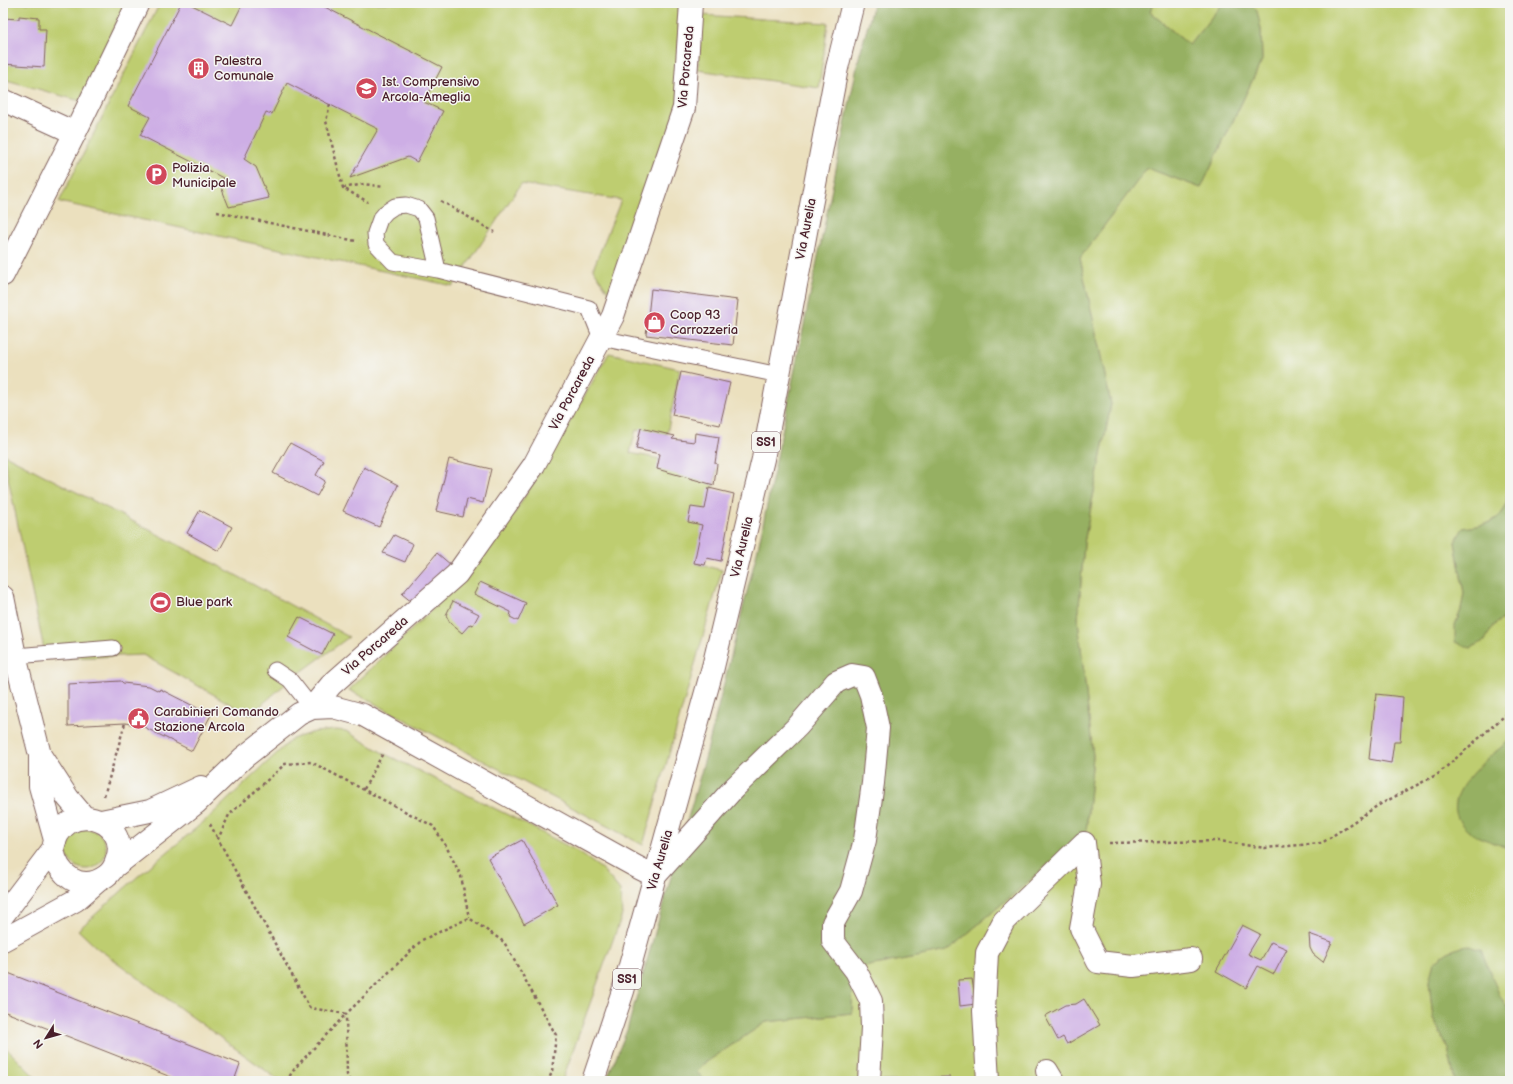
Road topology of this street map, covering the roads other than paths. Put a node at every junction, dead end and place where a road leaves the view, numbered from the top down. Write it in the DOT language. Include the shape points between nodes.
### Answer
graph roads {
  1 [pos="138,3"];
  2 [pos="691,3"];
  3 [pos="854,3"];
  4 [pos="3,100"];
  5 [pos="75,133"];
  6 [pos="438,270"];
  7 [pos="3,275"];
  8 [pos="601,338"];
  9 [pos="779,375"];
  10 [pos="3,597"];
  11 [pos="113,648"];
  12 [pos="15,656"];
  13 [pos="275,670"];
  14 [pos="312,708"];
  15 [pos="40,755"];
  16 [pos="222,777"];
  17 [pos="96,813"];
  18 [pos="54,845"];
  19 [pos="106,874"];
  20 [pos="655,876"];
  21 [pos="3,915"];
  22 [pos="3,940"];
  23 [pos="1191,959"];
  24 [pos="593,1081"];
  25 [pos="870,1081"];
  26 [pos="988,1081"];
  1 -- 5 [label="street"];
  2 -- 8 [label="street, Via Porcareda" via="684,108 612,316"];
  3 -- 9 [label="street, Via Aurelia / SS1" via="837,68"];
  4 -- 5 [label="street"];
  5 -- 7 [label="street"];
  6 -- 6 [label="lane" via="426,218 419,209 406,205 395,206 386,212 380,218 375,234 376,244 393,262"];
  6 -- 8 [label="lane" via="588,308"];
  8 -- 9 [label="lane"];
  8 -- 14 [label="street, Via Porcareda" via="534,465 457,574 331,685"];
  9 -- 20 [label="street, Via Aurelia / SS1" via="763,459 715,659"];
  10 -- 12 [label="street"];
  11 -- 12 [label="lane"];
  12 -- 15 [label="street"];
  13 -- 14 [label="lane" via="290,680"];
  14 -- 16 [label="street, Via Porcareda" via="299,714"];
  14 -- 20 [label="street, Via Porcareda" via="333,707 363,715"];
  15 -- 17 [label="street" via="68,798"];
  15 -- 18 [label="street" via="40,786"];
  16 -- 17 [label="street" via="150,811"];
  16 -- 19 [label="street" via="196,803"];
  17 -- 18 [label="street" via="71,821 61,829"];
  17 -- 19 [label="street" via="118,841 119,854"];
  18 -- 19 [label="street" via="55,860 67,877 87,883"];
  18 -- 21 [label="street"];
  19 -- 22 [label="street" via="76,900"];
  20 -- 24 [label="street, Via Aurelia / SS1" via="623,991"];
  20 -- 25 [label="street" via="734,788 798,726 836,682 852,675 864,677 878,728 874,783 865,840 851,892 833,923 834,941 856,971 870,1001"];
  23 -- 26 [label="street" via="1133,966 1098,962 1081,928 1089,884 1084,843 1004,921 987,954 984,1011"];
}
